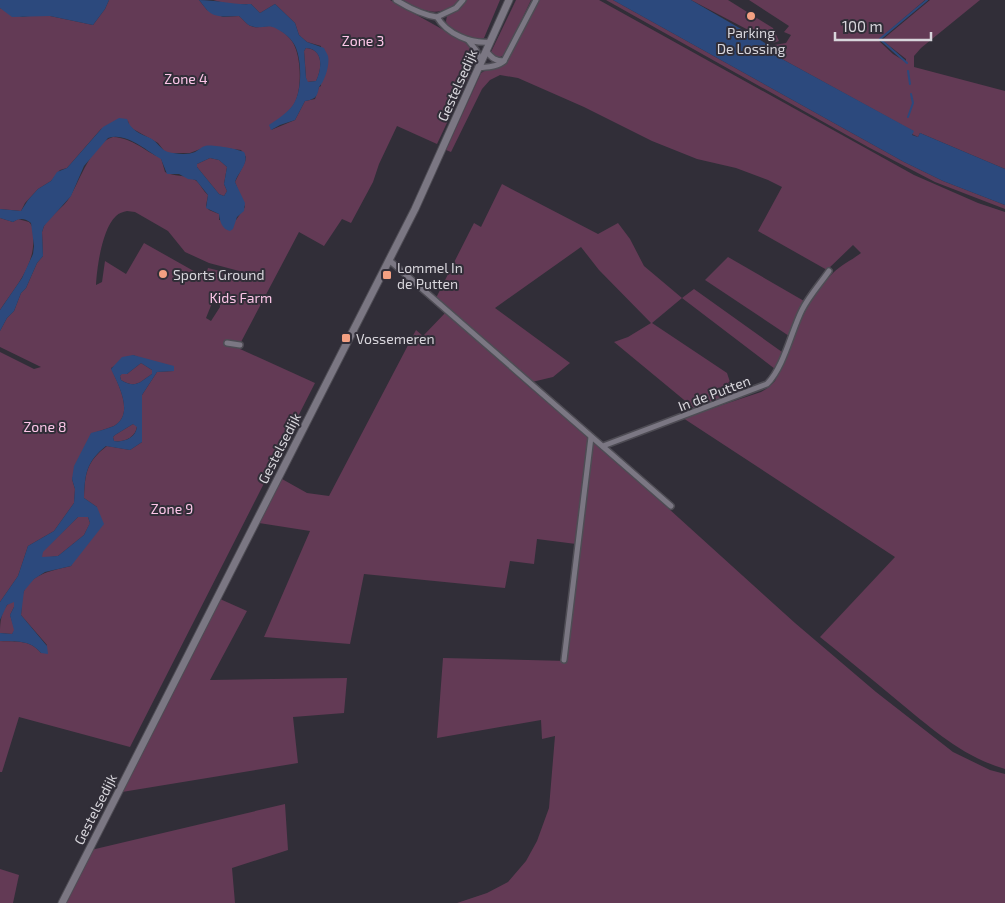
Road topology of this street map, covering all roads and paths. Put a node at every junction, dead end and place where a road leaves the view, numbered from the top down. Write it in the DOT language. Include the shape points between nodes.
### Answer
graph roads {
  1 [pos="396,0"];
  2 [pos="463,0"];
  3 [pos="509,0"];
  4 [pos="536,0"];
  5 [pos="438,17"];
  6 [pos="467,40"];
  7 [pos="490,42"];
  8 [pos="486,52"];
  9 [pos="504,61"];
  10 [pos="480,64"];
  11 [pos="389,260"];
  12 [pos="829,271"];
  13 [pos="227,343"];
  14 [pos="240,345"];
  15 [pos="591,437"];
  16 [pos="603,446"];
  17 [pos="670,506"];
  18 [pos="564,660"];
  19 [pos="62,903"];
  1 -- 5 [label="street" via="413,10"];
  2 -- 5 [label="street" via="456,8"];
  3 -- 7 [label="main road, Gestelsedijk"];
  4 -- 9 [label="street"];
  5 -- 6 [label="street" via="442,24"];
  6 -- 7 [label="street"];
  6 -- 10 [label="street" via="476,50"];
  7 -- 8 [label="main road, Gestelsedijk"];
  8 -- 9 [label="street" via="492,58"];
  8 -- 10 [label="main road, Gestelsedijk"];
  9 -- 10 [label="street" via="494,66"];
  10 -- 11 [label="main road, Gestelsedijk"];
  11 -- 15 [label="street"];
  11 -- 19 [label="main road, Gestelsedijk"];
  12 -- 16 [label="street, In de Putten" via="802,310 777,370 767,384"];
  13 -- 14 [label="street"];
  15 -- 16 [label="street"];
  15 -- 18 [label="street"];
  16 -- 17 [label="street"];
}
